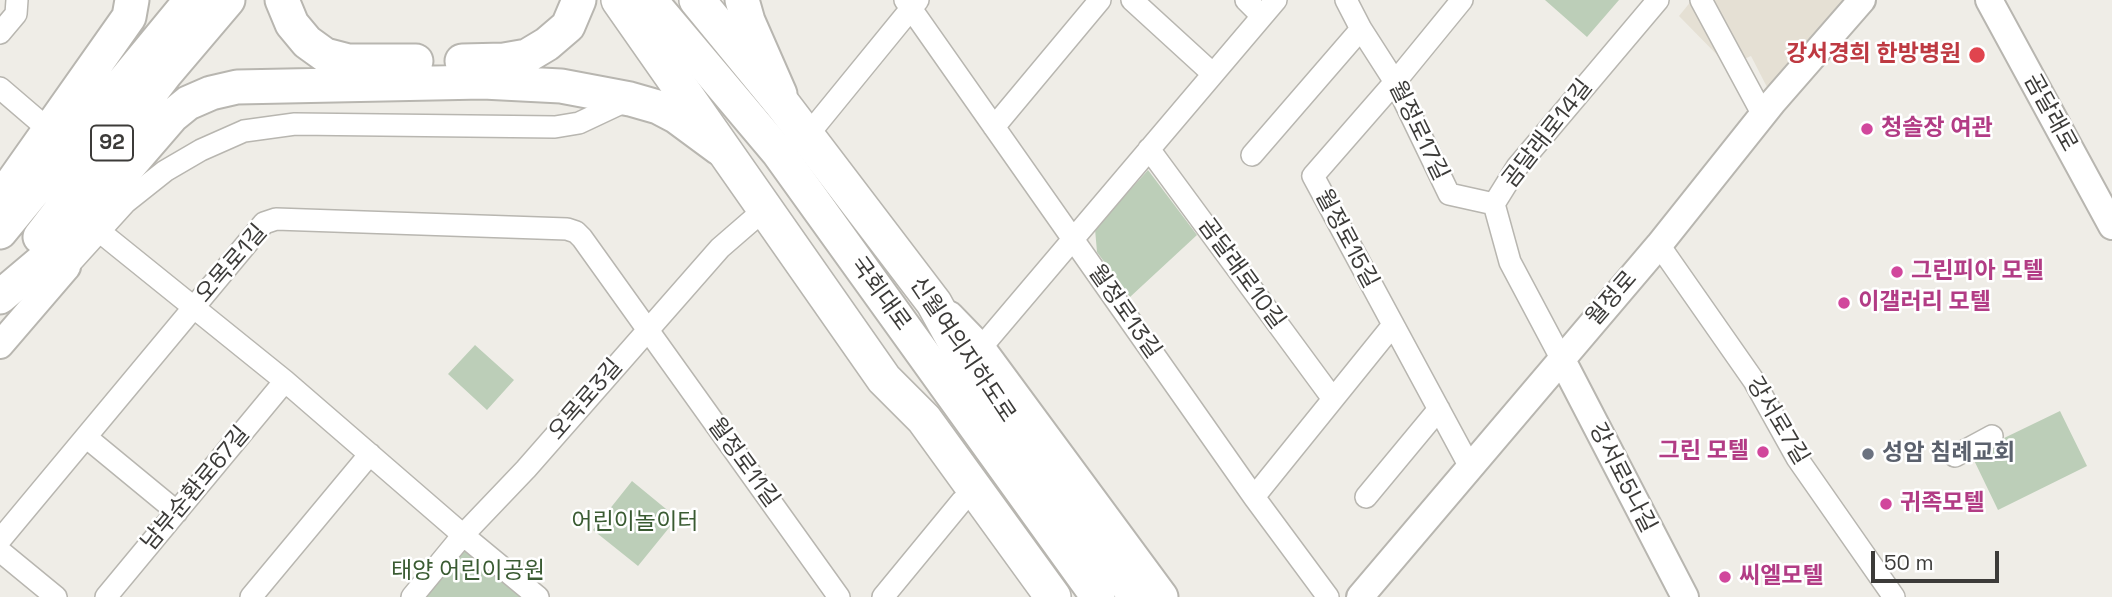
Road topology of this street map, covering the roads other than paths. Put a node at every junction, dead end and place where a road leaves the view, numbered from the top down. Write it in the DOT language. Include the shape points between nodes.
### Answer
graph roads {
  1 [pos="17,0"];
  2 [pos="132,0"];
  3 [pos="191,0"];
  4 [pos="228,0"];
  5 [pos="282,0"];
  6 [pos="579,0"];
  7 [pos="619,0"];
  8 [pos="650,0"];
  9 [pos="666,0"];
  10 [pos="697,0"];
  11 [pos="742,0"];
  12 [pos="1099,0"];
  13 [pos="1132,0"];
  14 [pos="1246,0"];
  15 [pos="1346,0"];
  16 [pos="1462,0"];
  17 [pos="1658,0"];
  18 [pos="1701,0"];
  19 [pos="1862,0"];
  20 [pos="1989,0"];
  21 [pos="912,3"];
  22 [pos="1269,8"];
  23 [pos="1361,29"];
  24 [pos="0,33"];
  25 [pos="1213,74"];
  26 [pos="1395,82"];
  27 [pos="0,88"];
  28 [pos="630,99"];
  29 [pos="785,106"];
  30 [pos="1763,115"];
  31 [pos="994,127"];
  32 [pos="49,130"];
  33 [pos="807,136"];
  34 [pos="1149,149"];
  35 [pos="727,153"];
  36 [pos="1252,155"];
  37 [pos="2104,193"];
  38 [pos="0,201"];
  39 [pos="1494,204"];
  40 [pos="765,209"];
  41 [pos="2112,226"];
  42 [pos="99,231"];
  43 [pos="0,232"];
  44 [pos="1073,239"];
  45 [pos="1659,245"];
  46 [pos="59,260"];
  47 [pos="0,289"];
  48 [pos="0,297"];
  49 [pos="934,303"];
  50 [pos="195,308"];
  51 [pos="1393,325"];
  52 [pos="647,330"];
  53 [pos="0,345"];
  54 [pos="979,350"];
  55 [pos="1561,358"];
  56 [pos="884,379"];
  57 [pos="285,381"];
  58 [pos="1333,399"];
  59 [pos="1438,409"];
  60 [pos="1992,436"];
  61 [pos="86,437"];
  62 [pos="370,454"];
  63 [pos="1955,456"];
  64 [pos="1470,467"];
  65 [pos="1254,497"];
  66 [pos="1366,497"];
  67 [pos="962,500"];
  68 [pos="177,512"];
  69 [pos="463,535"];
  70 [pos="0,540"];
  71 [pos="0,551"];
  72 [pos="56,597"];
  73 [pos="106,597"];
  74 [pos="251,597"];
  75 [pos="412,597"];
  76 [pos="537,597"];
  77 [pos="839,597"];
  78 [pos="883,597"];
  79 [pos="1032,597"];
  80 [pos="1053,597"];
  81 [pos="1098,597"];
  82 [pos="1112,597"];
  83 [pos="1137,597"];
  84 [pos="1161,597"];
  85 [pos="1328,597"];
  86 [pos="1360,597"];
  87 [pos="1685,597"];
  88 [pos="1894,597"];
  1 -- 24 [label="street" via="16,14"];
  2 -- 32 [label="main road" via="129,17"];
  3 -- 43 [label="main road, 92"];
  4 -- 47 [label="main road, 92"];
  5 -- 6 [label="main road" via="292,24 307,42 325,55 361,61 527,56 568,26"];
  7 -- 35 [label="highway"];
  8 -- 81 [label="main road, 국회대로" via="778,152"];
  9 -- 82 [label="main road, 국회대로" via="788,146"];
  10 -- 29 [label="highway, 신월여의지하도로"];
  11 -- 29 [label="main road"];
  12 -- 31 [label="street"];
  13 -- 25 [label="street"];
  14 -- 22 [label="street"];
  15 -- 23 [label="street, 월정로17길"];
  16 -- 26 [label="street, 월정로15길"];
  17 -- 39 [label="street, 곰달래로14길" via="1517,167"];
  18 -- 30 [label="street"];
  19 -- 30 [label="street, 월정로"];
  20 -- 37 [label="street, 곰달래로"];
  21 -- 31 [label="street, 월정로13길"];
  21 -- 33 [label="street"];
  22 -- 25 [label="street"];
  23 -- 26 [label="street, 월정로17길"];
  23 -- 36 [label="street"];
  25 -- 34 [label="street"];
  26 -- 39 [label="street, 월정로17길" via="1449,194"];
  26 -- 51 [label="street, 월정로15길" via="1313,176"];
  27 -- 32 [label="street"];
  28 -- 35 [label="main road" via="677,117"];
  28 -- 42 [label="street" via="579,123 555,128 295,124 244,131 165,171"];
  28 -- 46 [label="main road" via="561,86 483,82 237,87 211,93 172,116"];
  29 -- 33 [label="highway, 신월여의지하도로"];
  30 -- 45 [label="street, 월정로"];
  31 -- 44 [label="street, 월정로13길"];
  32 -- 38 [label="main road"];
  33 -- 49 [label="highway, 신월여의지하도로"];
  34 -- 44 [label="street"];
  34 -- 58 [label="street, 곰달래로10길"];
  35 -- 40 [label="highway"];
  37 -- 41 [label="street, 곰달래로"];
  39 -- 55 [label="street, 곰달래로14길" via="1510,262"];
  40 -- 52 [label="street, 오목로3길" via="720,248"];
  40 -- 56 [label="highway"];
  42 -- 46 [label="street"];
  42 -- 50 [label="street"];
  44 -- 54 [label="street"];
  44 -- 65 [label="street, 월정로13길"];
  45 -- 55 [label="street, 월정로"];
  45 -- 88 [label="street, 강서로7길"];
  46 -- 48 [label="main road"];
  46 -- 53 [label="street"];
  49 -- 54 [label="main road"];
  49 -- 83 [label="highway, 신월여의지하도로" via="966,361"];
  50 -- 52 [label="street, 오목로1길" via="272,219 567,229 582,238"];
  50 -- 57 [label="street"];
  50 -- 61 [label="street, 오목로1길"];
  51 -- 58 [label="street"];
  51 -- 59 [label="street, 월정로15길"];
  52 -- 69 [label="street, 오목로3길"];
  52 -- 77 [label="street, 월정로11길"];
  54 -- 84 [label="main road"];
  55 -- 64 [label="street, 월정로"];
  55 -- 87 [label="street, 강서로5나길"];
  56 -- 67 [label="main road"];
  56 -- 80 [label="highway" via="924,419"];
  57 -- 62 [label="street"];
  57 -- 68 [label="street, 남부순환로67길"];
  58 -- 65 [label="street"];
  59 -- 64 [label="street, 월정로15길"];
  59 -- 66 [label="street"];
  60 -- 63 [label="street"];
  61 -- 68 [label="street"];
  61 -- 70 [label="street, 오목로1길"];
  62 -- 69 [label="street"];
  62 -- 74 [label="street"];
  64 -- 86 [label="street, 월정로"];
  65 -- 85 [label="street, 월정로13길"];
  67 -- 78 [label="street"];
  67 -- 79 [label="main road"];
  68 -- 73 [label="street, 남부순환로67길"];
  69 -- 75 [label="street, 오목로3길"];
  69 -- 76 [label="street"];
  71 -- 72 [label="street"];
}
